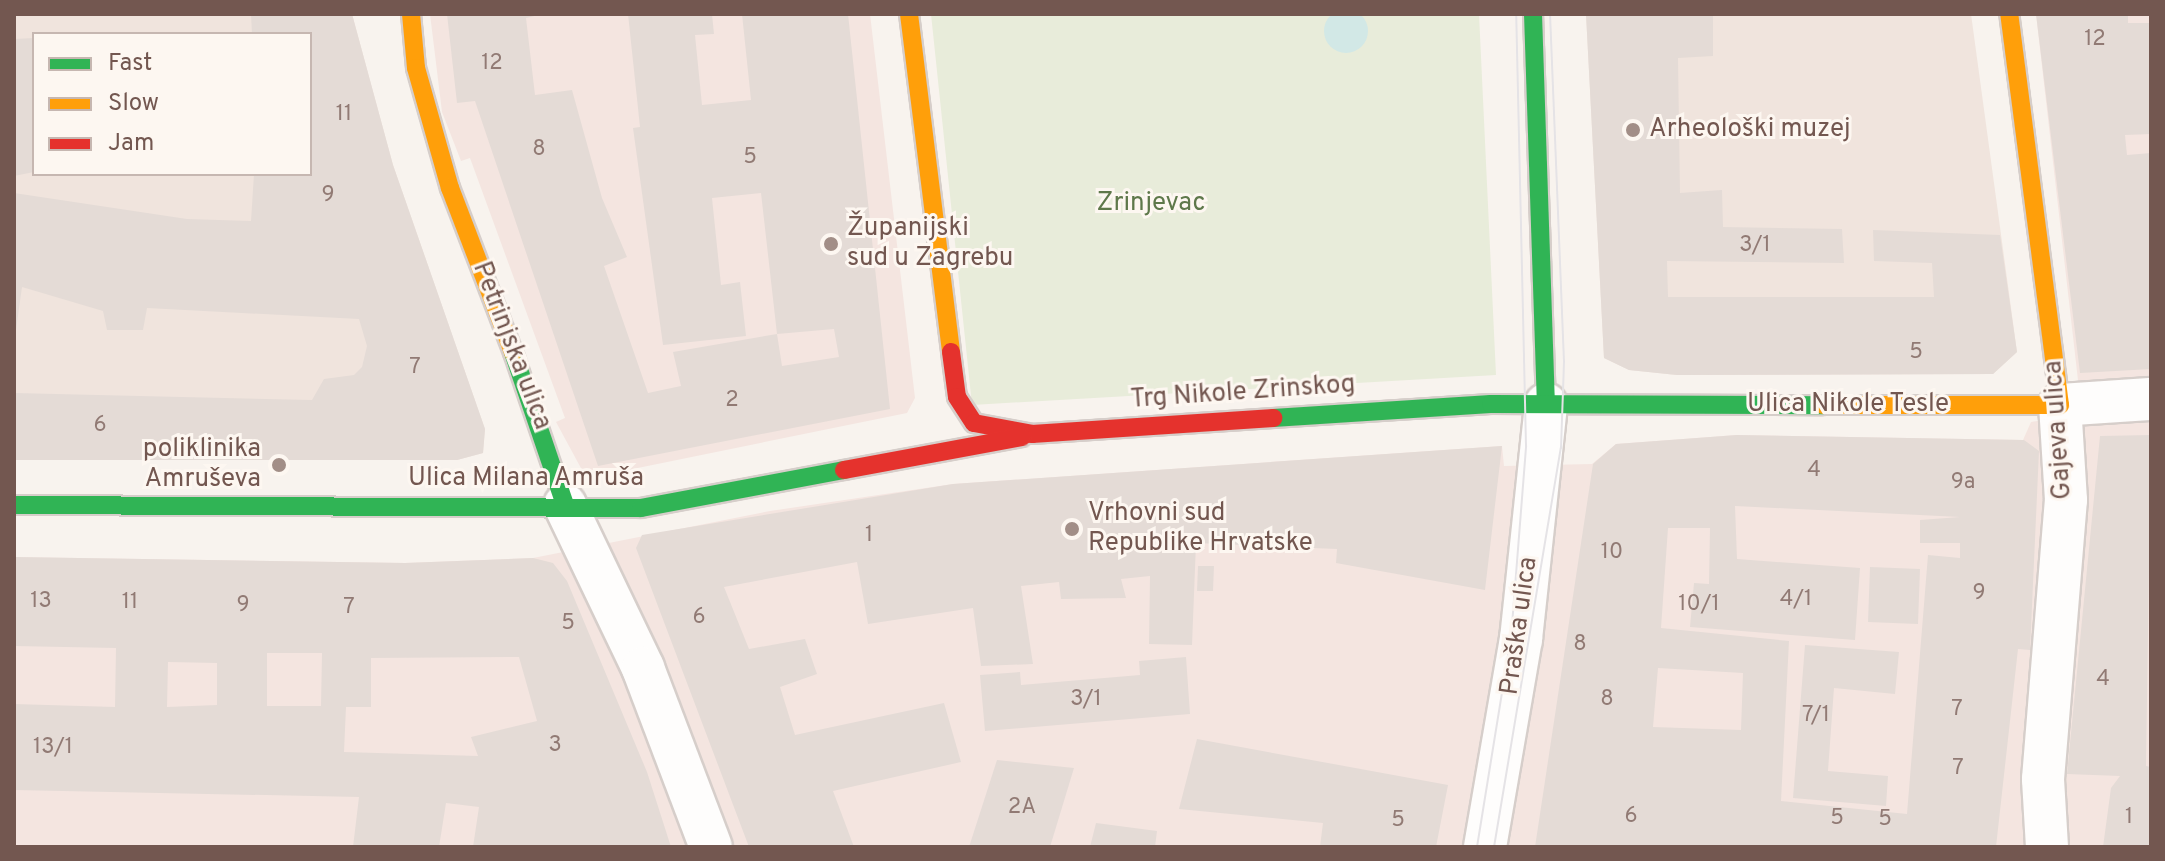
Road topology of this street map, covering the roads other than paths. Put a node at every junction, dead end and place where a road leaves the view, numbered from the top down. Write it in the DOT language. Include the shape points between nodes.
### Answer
graph roads {
  1 [pos="411,14"];
  2 [pos="909,14"];
  3 [pos="1533,14"];
  4 [pos="2009,14"];
  5 [pos="2151,399"];
  6 [pos="1546,404"];
  7 [pos="2060,405"];
  8 [pos="1032,434"];
  9 [pos="14,505"];
  10 [pos="565,505"];
  11 [pos="711,847"];
  12 [pos="1485,847"];
  13 [pos="2047,847"];
  1 -- 10 [label="street, Petrinjska ulica" via="450,188 546,437"];
  2 -- 8 [label="street, Trg Nikole Zrinskog" via="957,397 974,423"];
  3 -- 6 [label="street"];
  4 -- 7 [label="street, Gajeva ulica"];
  5 -- 7 [label="street, Ulica Nikole Tesle"];
  6 -- 7 [label="street, Ulica Nikole Tesle"];
  6 -- 8 [label="street, Trg Nikole Zrinskog"];
  6 -- 12 [label="street, Praška ulica"];
  7 -- 13 [label="street, Gajeva ulica" via="2066,500 2043,779"];
  8 -- 10 [label="street, Ulica Milana Amruša" via="977,450 641,508"];
  9 -- 10 [label="street, Ulica Milana Amruša"];
  10 -- 11 [label="street, Petrinjska ulica" via="643,668"];
}
